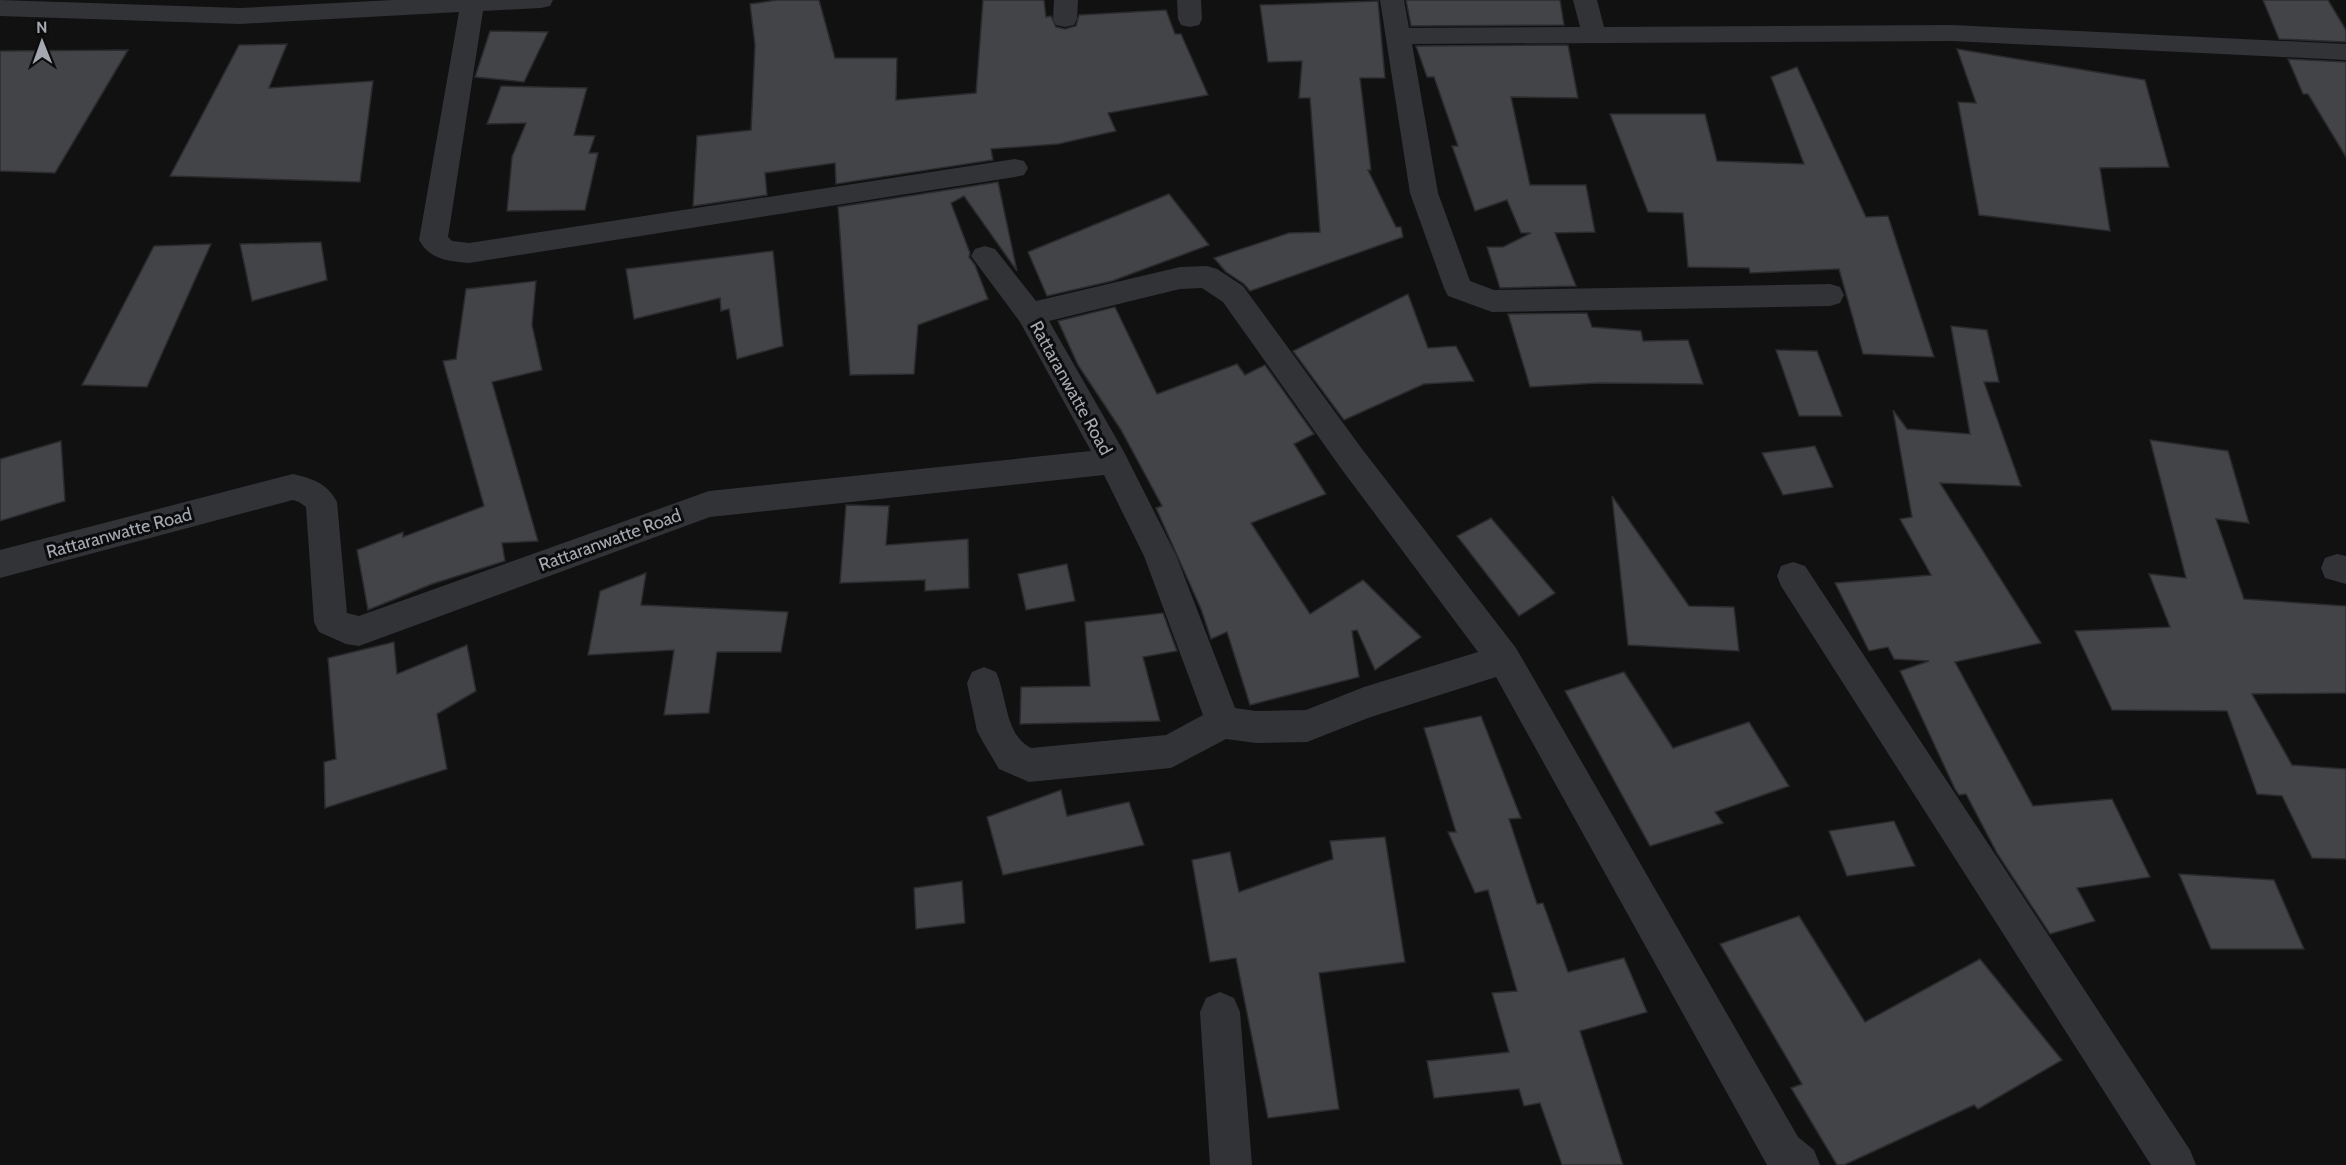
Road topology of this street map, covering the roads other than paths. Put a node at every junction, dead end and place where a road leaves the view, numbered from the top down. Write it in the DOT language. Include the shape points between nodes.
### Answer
graph roads {
  1 [pos="541,0"];
  2 [pos="1392,0"];
  3 [pos="1584,0"];
  4 [pos="472,5"];
  5 [pos="0,8"];
  6 [pos="1594,34"];
  7 [pos="1397,36"];
  8 [pos="2346,52"];
  9 [pos="1015,168"];
  10 [pos="985,256"];
  11 [pos="1830,295"];
  12 [pos="1030,314"];
  13 [pos="1113,461"];
  14 [pos="0,564"];
  15 [pos="1793,576"];
  16 [pos="1504,659"];
  17 [pos="984,683"];
  18 [pos="1222,722"];
  19 [pos="1220,1012"];
  20 [pos="1231,1165"];
  21 [pos="1799,1165"];
  22 [pos="2175,1165"];
  1 -- 4 [label="street"];
  2 -- 7 [label="street"];
  3 -- 6 [label="street"];
  4 -- 5 [label="street" via="240,15"];
  4 -- 9 [label="street" via="433,240 445,250 469,253"];
  6 -- 7 [label="street"];
  6 -- 8 [label="street" via="1952,33"];
  7 -- 11 [label="street" via="1424,193 1458,288 1492,301"];
  10 -- 12 [label="street, Rattaranwatte Road"];
  12 -- 13 [label="street, Rattaranwatte Road"];
  12 -- 16 [label="street" via="1180,278 1207,277 1233,294 1350,458"];
  13 -- 14 [label="street, Rattaranwatte Road" via="709,504 359,631 331,621 321,501 309,491 293,487"];
  13 -- 18 [label="street" via="1160,555"];
  15 -- 22 [label="street"];
  16 -- 18 [label="street" via="1364,703 1307,726 1256,727"];
  16 -- 21 [label="street" via="1783,1152"];
  17 -- 18 [label="street" via="995,731 1012,757 1029,765 1170,751"];
  19 -- 20 [label="street"];
}
